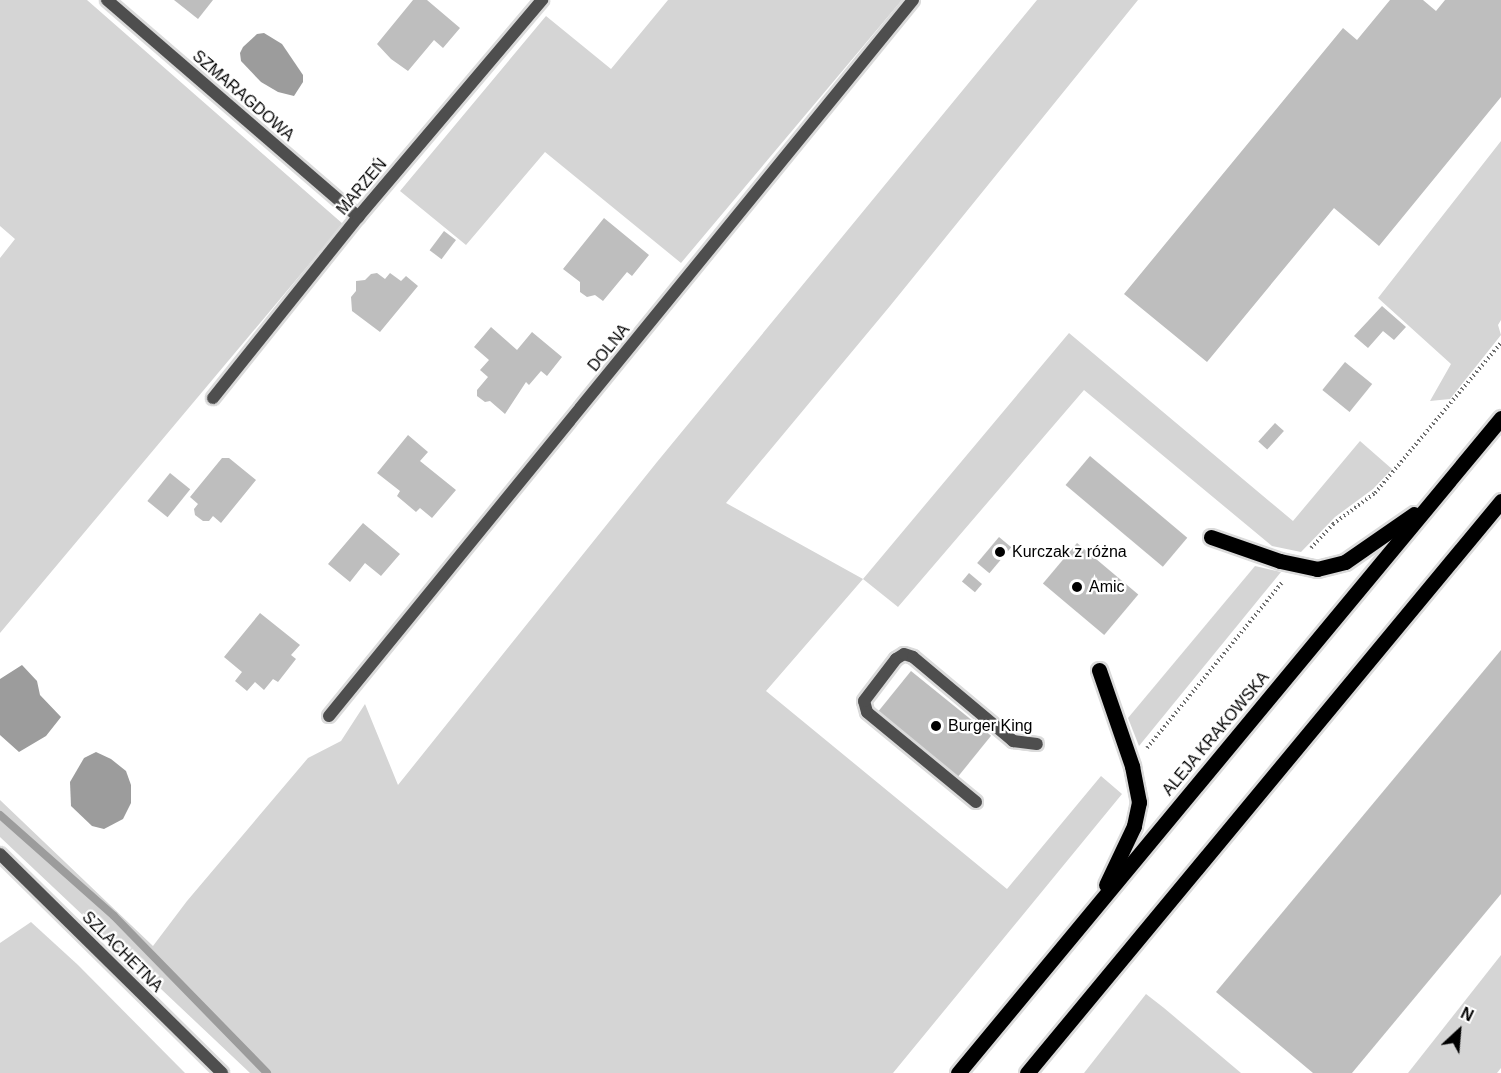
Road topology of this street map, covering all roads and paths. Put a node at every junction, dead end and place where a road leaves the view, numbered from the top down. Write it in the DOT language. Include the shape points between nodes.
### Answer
graph roads {
  1 [pos="107,0"];
  2 [pos="542,0"];
  3 [pos="914,0"];
  4 [pos="358,217"];
  5 [pos="1501,343"];
  6 [pos="213,398"];
  7 [pos="1501,418"];
  8 [pos="1432,502"];
  9 [pos="1499,505"];
  10 [pos="1211,537"];
  11 [pos="1304,555"];
  12 [pos="1286,577"];
  13 [pos="1099,670"];
  14 [pos="329,716"];
  15 [pos="1037,744"];
  16 [pos="1139,757"];
  17 [pos="976,802"];
  18 [pos="0,854"];
  19 [pos="1095,907"];
  20 [pos="222,1073"];
  21 [pos="958,1073"];
  22 [pos="1027,1073"];
  1 -- 4 [label="street, SZMARAGDOWA"];
  2 -- 4 [label="street, MARZEŃ"];
  3 -- 14 [label="street, DOLNA"];
  4 -- 6 [label="street, MARZEŃ"];
  5 -- 11 [label="path" via="1375,493"];
  7 -- 8 [label="main road, ALEJA KRAKOWSKA"];
  8 -- 10 [label="main road" via="1345,562 1317,569 1280,561"];
  8 -- 19 [label="main road, ALEJA KRAKOWSKA"];
  9 -- 22 [label="main road"];
  12 -- 16 [label="path"];
  13 -- 19 [label="main road" via="1132,766 1139,802 1134,826"];
  15 -- 17 [label="street" via="1012,741 913,657 904,654 896,658 864,701 867,712"];
  18 -- 20 [label="street, SZLACHETNA"];
  19 -- 21 [label="main road, ALEJA KRAKOWSKA"];
}
